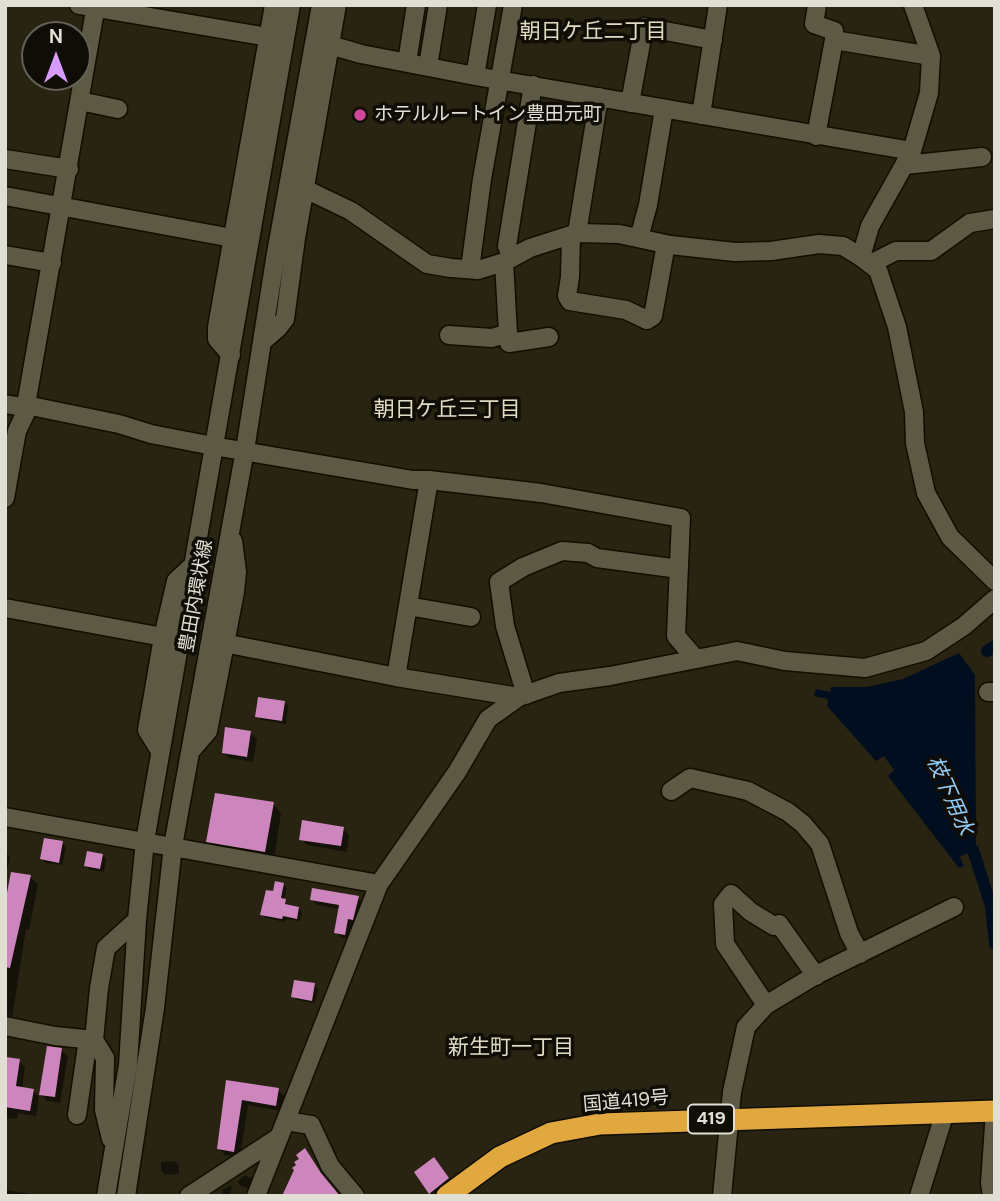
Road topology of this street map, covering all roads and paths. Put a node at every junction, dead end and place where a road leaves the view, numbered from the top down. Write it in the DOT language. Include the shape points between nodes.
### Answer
graph roads {
  1 [pos="274,5"];
  2 [pos="291,5"];
  3 [pos="321,5"];
  4 [pos="337,5"];
  5 [pos="416,5"];
  6 [pos="438,5"];
  7 [pos="487,5"];
  8 [pos="513,5"];
  9 [pos="718,5"];
  10 [pos="817,5"];
  11 [pos="913,5"];
  12 [pos="90,6"];
  13 [pos="268,37"];
  14 [pos="713,40"];
  15 [pos="834,40"];
  16 [pos="330,45"];
  17 [pos="931,57"];
  18 [pos="407,62"];
  19 [pos="428,66"];
  20 [pos="475,76"];
  21 [pos="499,79"];
  22 [pos="533,85"];
  23 [pos="599,97"];
  24 [pos="80,101"];
  25 [pos="631,103"];
  26 [pos="664,108"];
  27 [pos="118,109"];
  28 [pos="302,109"];
  29 [pos="254,115"];
  30 [pos="701,115"];
  31 [pos="816,136"];
  32 [pos="314,137"];
  33 [pos="267,143"];
  34 [pos="982,157"];
  35 [pos="908,158"];
  36 [pos="5,159"];
  37 [pos="263,167"];
  38 [pos="69,169"];
  39 [pos="306,189"];
  40 [pos="240,192"];
  41 [pos="5,196"];
  42 [pos="63,205"];
  43 [pos="995,219"];
  44 [pos="574,234"];
  45 [pos="232,238"];
  46 [pos="639,238"];
  47 [pos="666,244"];
  48 [pos="5,255"];
  49 [pos="508,260"];
  50 [pos="866,260"];
  51 [pos="52,263"];
  52 [pos="470,269"];
  53 [pos="449,335"];
  54 [pos="549,337"];
  55 [pos="262,341"];
  56 [pos="509,342"];
  57 [pos="231,355"];
  58 [pos="5,404"];
  59 [pos="27,407"];
  60 [pos="213,446"];
  61 [pos="245,450"];
  62 [pos="429,480"];
  63 [pos="5,498"];
  64 [pos="230,530"];
  65 [pos="193,565"];
  66 [pos="679,569"];
  67 [pos="995,580"];
  68 [pos="995,599"];
  69 [pos="408,606"];
  70 [pos="5,608"];
  71 [pos="471,617"];
  72 [pos="163,637"];
  73 [pos="224,643"];
  74 [pos="695,659"];
  75 [pos="396,677"];
  76 [pos="522,696"];
  77 [pos="160,751"];
  78 [pos="190,752"];
  79 [pos="671,791"];
  80 [pos="5,817"];
  81 [pos="145,841"];
  82 [pos="173,846"];
  83 [pos="379,884"];
  84 [pos="954,907"];
  85 [pos="136,920"];
  86 [pos="860,954"];
  87 [pos="816,975"];
  88 [pos="766,1005"];
  89 [pos="5,1026"];
  90 [pos="91,1039"];
  91 [pos="995,1111"];
  92 [pos="945,1112"];
  93 [pos="78,1115"];
  94 [pos="729,1118"];
  95 [pos="282,1129"];
  96 [pos="113,1145"];
  97 [pos="922,1195"];
  98 [pos="106,1196"];
  99 [pos="127,1196"];
  100 [pos="189,1196"];
  101 [pos="256,1196"];
  102 [pos="355,1196"];
  103 [pos="447,1196"];
  104 [pos="722,1196"];
  105 [pos="992,1196"];
  1 -- 13 [label="street"];
  2 -- 33 [label="street, 豊田内環状線"];
  3 -- 28 [label="street, 豊田内環状線"];
  4 -- 16 [label="street"];
  5 -- 18 [label="street"];
  6 -- 19 [label="street"];
  7 -- 20 [label="street"];
  8 -- 21 [label="street"];
  9 -- 14 [label="street"];
  10 -- 15 [label="street" via="814,24 834,31"];
  11 -- 17 [label="street"];
  12 -- 13 [label="street"];
  12 -- 24 [label="street"];
  13 -- 29 [label="street"];
  14 -- 25 [label="street" via="644,27"];
  14 -- 30 [label="street"];
  15 -- 17 [label="street"];
  15 -- 31 [label="street"];
  16 -- 18 [label="street"];
  16 -- 32 [label="street"];
  17 -- 35 [label="street" via="929,93"];
  18 -- 19 [label="street"];
  19 -- 20 [label="street"];
  20 -- 21 [label="street"];
  21 -- 22 [label="street"];
  21 -- 52 [label="street"];
  22 -- 23 [label="street"];
  22 -- 49 [label="street"];
  23 -- 25 [label="street"];
  23 -- 44 [label="street"];
  24 -- 27 [label="street"];
  24 -- 38 [label="street"];
  25 -- 26 [label="street"];
  26 -- 30 [label="street"];
  26 -- 46 [label="street"];
  28 -- 32 [label="street"];
  28 -- 55 [label="street, 豊田内環状線"];
  29 -- 33 [label="street"];
  29 -- 40 [label="street"];
  30 -- 31 [label="street"];
  31 -- 35 [label="street"];
  32 -- 39 [label="street"];
  33 -- 37 [label="street, 豊田内環状線"];
  34 -- 35 [label="street"];
  35 -- 50 [label="street" via="870,226"];
  36 -- 38 [label="street"];
  37 -- 40 [label="street" via="246,180"];
  37 -- 57 [label="street, 豊田内環状線"];
  38 -- 42 [label="street"];
  39 -- 52 [label="street" via="351,211 427,264"];
  39 -- 55 [label="street" via="285,319"];
  40 -- 45 [label="street"];
  41 -- 42 [label="street"];
  42 -- 45 [label="street"];
  42 -- 51 [label="street"];
  43 -- 50 [label="street" via="970,223 931,251 897,251"];
  44 -- 46 [label="street"];
  44 -- 47 [label="street" via="570,301 625,310 647,320 653,316"];
  44 -- 49 [label="street"];
  45 -- 57 [label="street" via="217,340"];
  46 -- 47 [label="street"];
  47 -- 50 [label="street" via="735,252 819,244 843,246"];
  48 -- 51 [label="street"];
  49 -- 52 [label="street"];
  49 -- 56 [label="street"];
  50 -- 67 [label="street" via="878,270 897,327 926,493 950,537"];
  51 -- 59 [label="street"];
  53 -- 56 [label="street"];
  54 -- 56 [label="street"];
  55 -- 61 [label="street, 豊田内環状線"];
  57 -- 60 [label="street, 豊田内環状線"];
  58 -- 59 [label="street"];
  59 -- 60 [label="street"];
  59 -- 63 [label="street" via="17,431"];
  60 -- 61 [label="street"];
  60 -- 65 [label="street, 豊田内環状線"];
  61 -- 62 [label="street"];
  61 -- 64 [label="street, 豊田内環状線"];
  62 -- 66 [label="street" via="541,493 681,518"];
  62 -- 69 [label="street"];
  64 -- 73 [label="street" via="237,572"];
  64 -- 78 [label="street, 豊田内環状線"];
  65 -- 72 [label="street" via="176,581"];
  65 -- 77 [label="street, 豊田内環状線"];
  66 -- 74 [label="street" via="676,636"];
  66 -- 76 [label="street" via="562,551 499,582"];
  68 -- 74 [label="street" via="926,651 864,668 785,661 737,651"];
  69 -- 71 [label="street"];
  69 -- 75 [label="street"];
  70 -- 72 [label="street"];
  72 -- 77 [label="street" via="147,730"];
  73 -- 75 [label="street"];
  73 -- 78 [label="street" via="208,731"];
  74 -- 76 [label="street" via="559,683"];
  75 -- 76 [label="street"];
  76 -- 83 [label="street" via="488,719"];
  77 -- 81 [label="street, 豊田内環状線"];
  78 -- 82 [label="street, 豊田内環状線"];
  79 -- 86 [label="street" via="690,778 748,791 803,824 820,844"];
  80 -- 81 [label="street"];
  81 -- 82 [label="street"];
  81 -- 85 [label="street, 豊田内環状線"];
  82 -- 83 [label="street"];
  82 -- 99 [label="street, 豊田内環状線"];
  83 -- 95 [label="street"];
  84 -- 86 [label="street"];
  85 -- 90 [label="street" via="106,948"];
  85 -- 96 [label="street, 豊田内環状線" via="128,1065"];
  86 -- 87 [label="street"];
  87 -- 88 [label="street"];
  87 -- 88 [label="street" via="779,925 751,912 731,894 723,904 725,944"];
  88 -- 94 [label="street" via="743,1036"];
  89 -- 90 [label="street"];
  90 -- 93 [label="street"];
  90 -- 96 [label="street" via="105,1058 104,1110"];
  91 -- 92 [label="highway, 国道419号 / 419"];
  91 -- 105 [label="street"];
  92 -- 94 [label="highway, 国道419号 / 419"];
  92 -- 97 [label="street"];
  94 -- 103 [label="highway, 国道419号 / 419" via="600,1124 551,1133 500,1157"];
  94 -- 104 [label="street"];
  95 -- 100 [label="street"];
  95 -- 101 [label="street"];
  95 -- 102 [label="street" via="311,1125 330,1166"];
  96 -- 98 [label="street, 豊田内環状線"];
}
